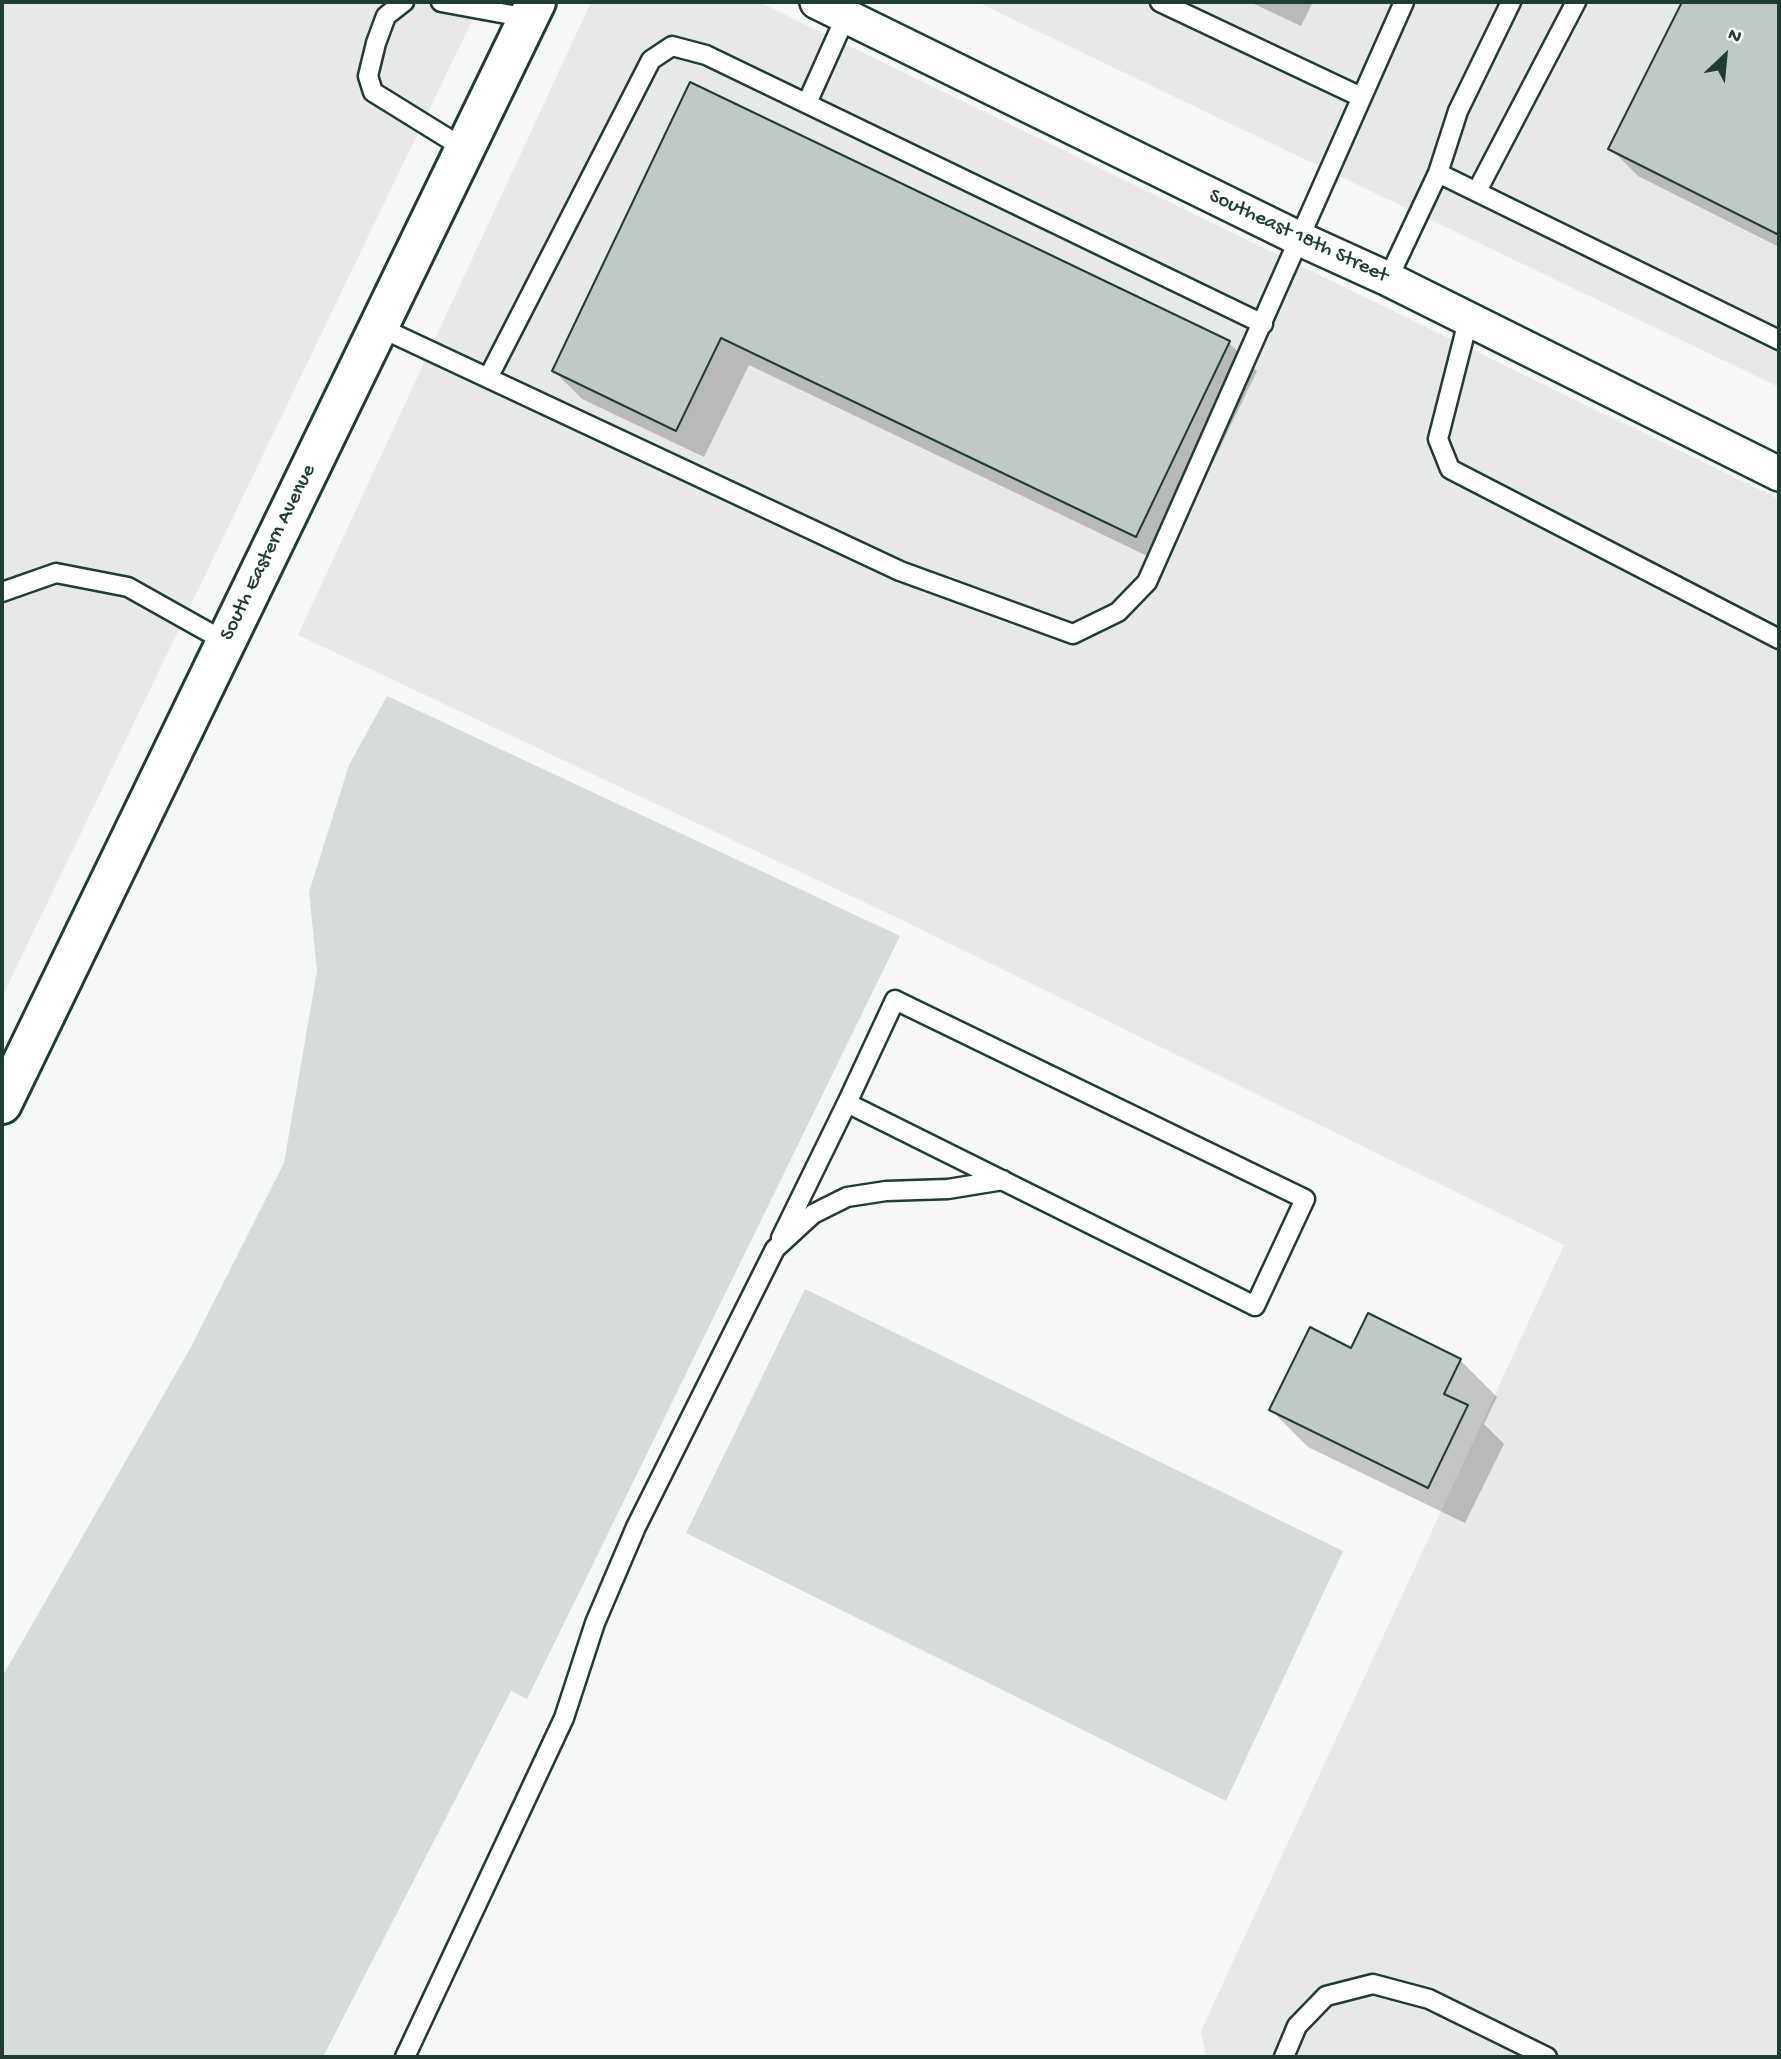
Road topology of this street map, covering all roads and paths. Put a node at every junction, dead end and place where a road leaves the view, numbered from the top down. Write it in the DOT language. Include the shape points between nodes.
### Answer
graph roads {
  1 [pos="404,2"];
  2 [pos="441,2"];
  3 [pos="817,2"];
  4 [pos="1160,2"];
  5 [pos="1404,2"];
  6 [pos="1511,2"];
  7 [pos="1576,2"];
  8 [pos="532,10"];
  9 [pos="846,16"];
  10 [pos="1361,97"];
  11 [pos="807,103"];
  12 [pos="465,149"];
  13 [pos="1438,173"];
  14 [pos="1477,191"];
  15 [pos="1300,239"];
  16 [pos="1388,279"];
  17 [pos="1468,321"];
  18 [pos="1263,324"];
  19 [pos="379,327"];
  20 [pos="1779,341"];
  21 [pos="488,378"];
  22 [pos="1779,474"];
  23 [pos="2,592"];
  24 [pos="1779,639"];
  25 [pos="226,642"];
  26 [pos="847,1103"];
  27 [pos="2,1104"];
  28 [pos="1003,1180"];
  29 [pos="775,1249"];
  30 [pos="405,2057"];
  31 [pos="1284,2057"];
  32 [pos="1547,2057"];
  1 -- 12 [label="lane" via="386,16 376,43 368,76 373,92"];
  2 -- 8 [label="lane"];
  3 -- 9 [label="street, Southeast 18th Street"];
  4 -- 10 [label="lane"];
  5 -- 10 [label="lane"];
  6 -- 13 [label="lane" via="1458,111"];
  7 -- 14 [label="lane"];
  8 -- 12 [label="main road, South Eastern Avenue"];
  9 -- 11 [label="lane"];
  9 -- 15 [label="street, Southeast 18th Street"];
  10 -- 15 [label="lane"];
  11 -- 18 [label="lane"];
  11 -- 21 [label="lane" via="706,55 672,46 651,60"];
  12 -- 19 [label="main road, South Eastern Avenue"];
  13 -- 14 [label="lane"];
  13 -- 16 [label="lane"];
  14 -- 20 [label="lane"];
  15 -- 16 [label="street, Southeast 18th Street"];
  15 -- 18 [label="lane"];
  16 -- 17 [label="street, Southeast 18th Street"];
  17 -- 22 [label="street, Southeast 18th Street"];
  17 -- 24 [label="lane" via="1438,439 1450,469"];
  18 -- 21 [label="lane" via="1147,582 1118,612 1073,634 900,571"];
  19 -- 21 [label="lane"];
  19 -- 25 [label="main road, South Eastern Avenue"];
  23 -- 25 [label="lane" via="56,573 128,587"];
  25 -- 27 [label="main road, South Eastern Avenue"];
  26 -- 28 [label="lane"];
  26 -- 28 [label="lane" via="895,1000 1305,1199 1255,1306"];
  26 -- 29 [label="lane"];
  28 -- 29 [label="lane" via="848,1196 813,1213"];
  29 -- 30 [label="lane" via="636,1527 595,1623 564,1718"];
  31 -- 32 [label="lane" via="1297,2026 1326,1996 1373,1984 1429,1999"];
}
